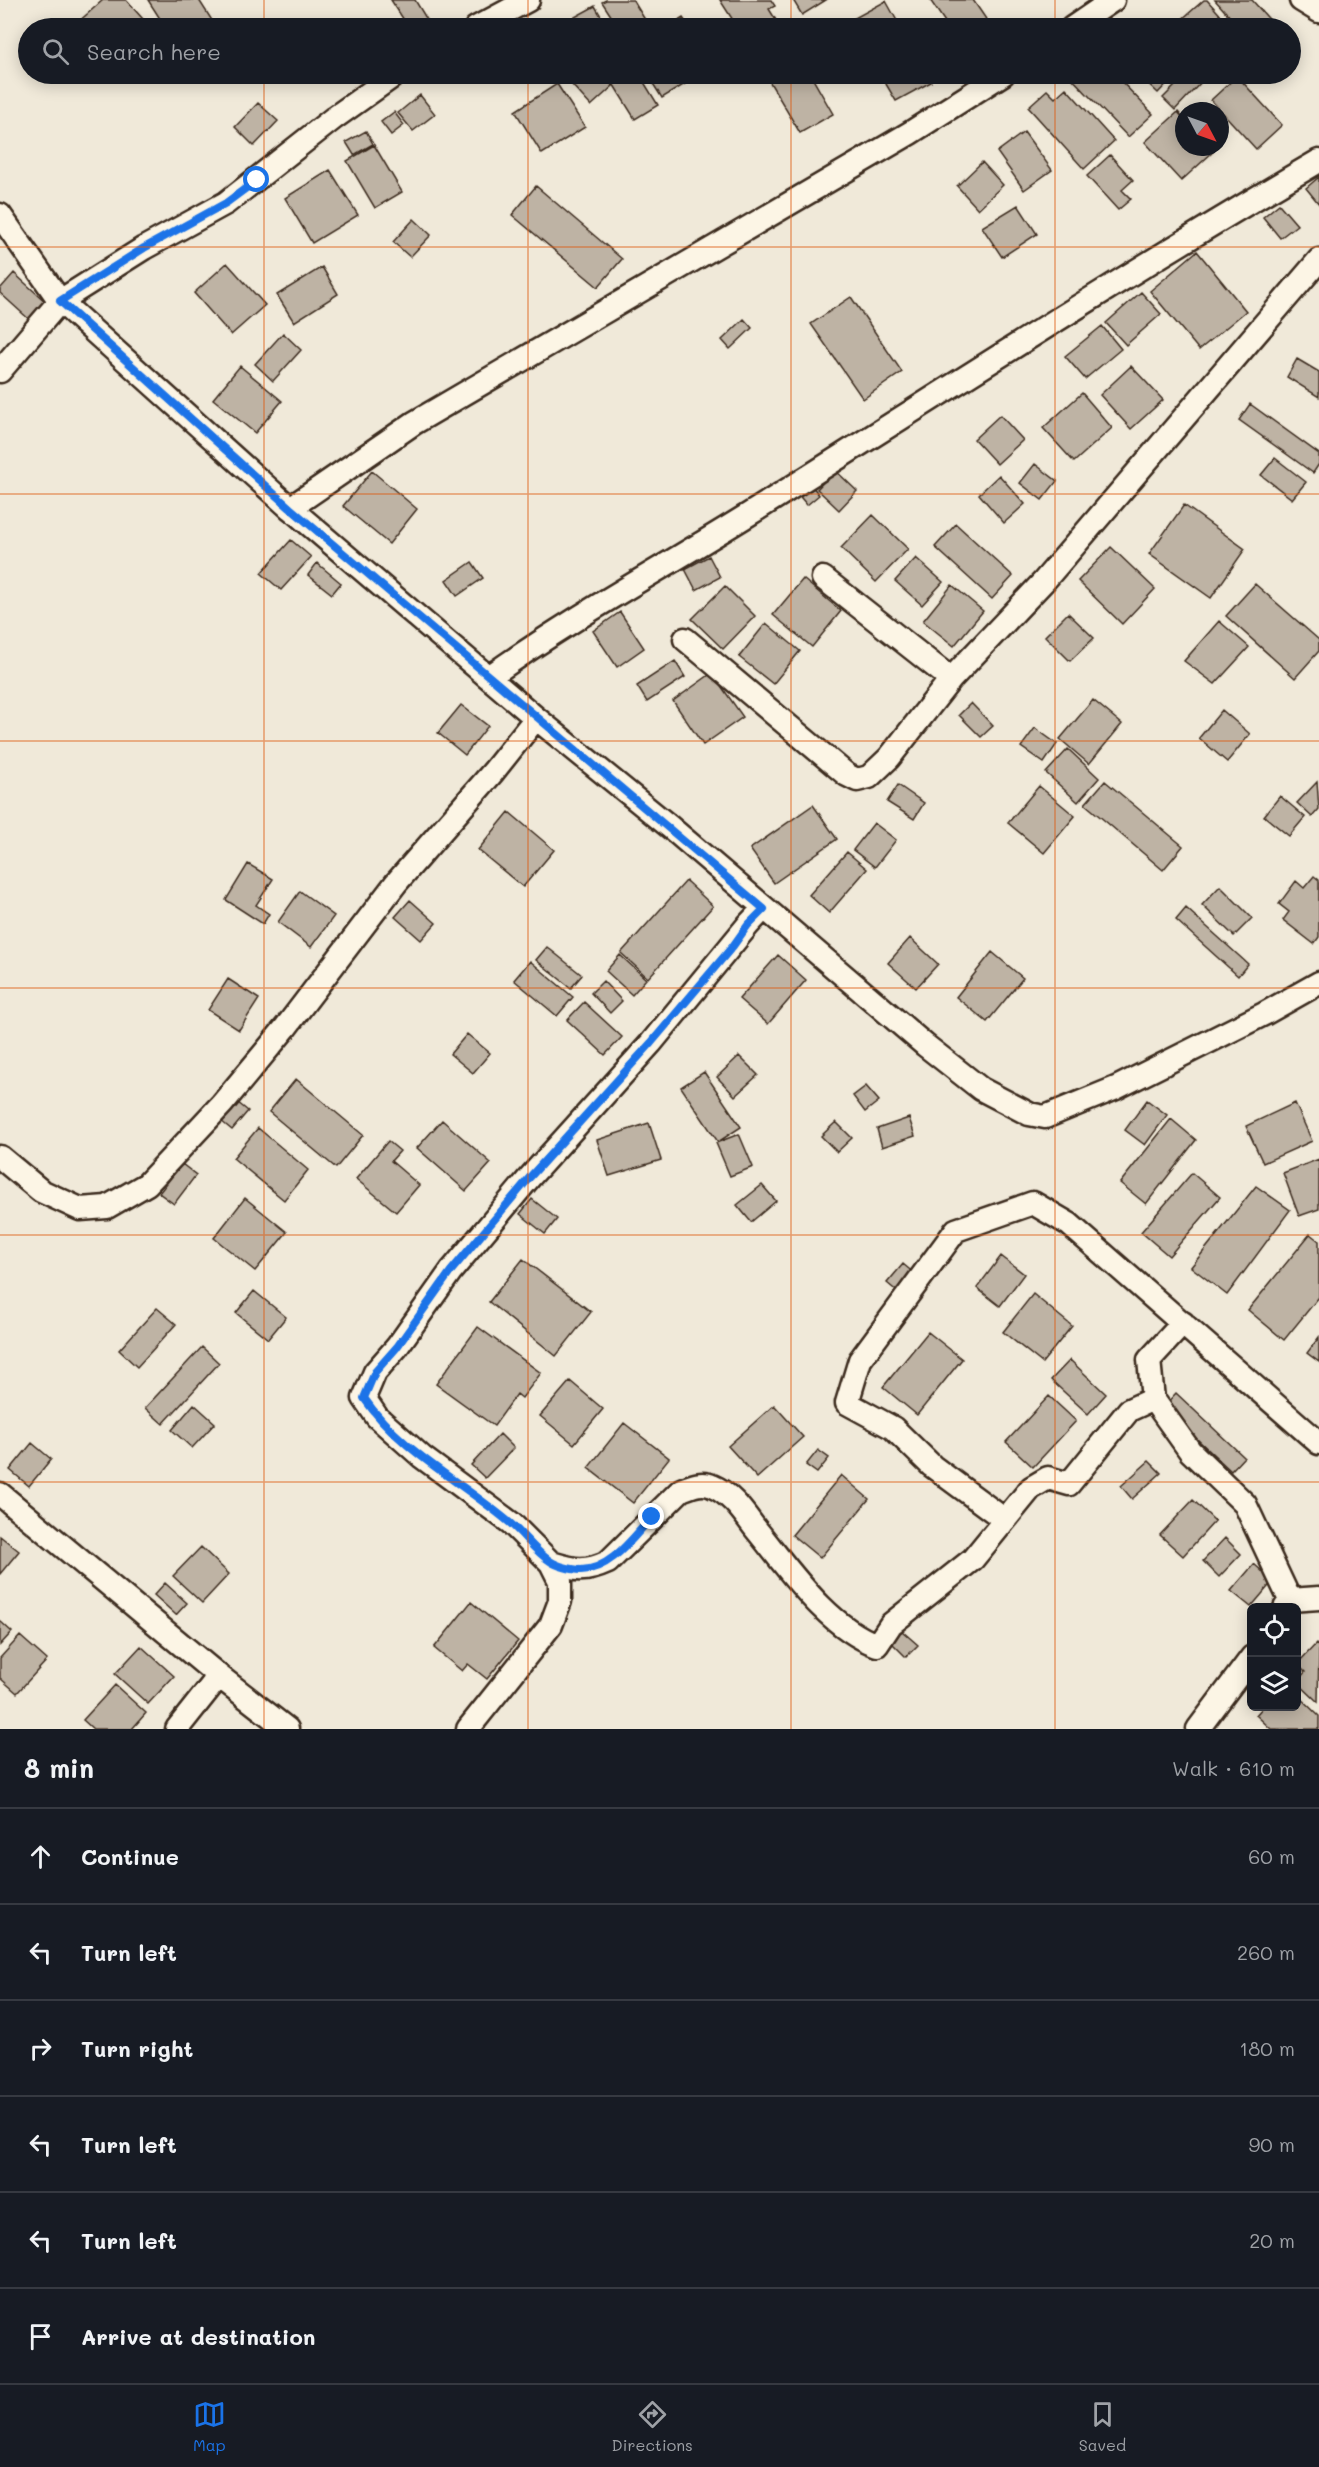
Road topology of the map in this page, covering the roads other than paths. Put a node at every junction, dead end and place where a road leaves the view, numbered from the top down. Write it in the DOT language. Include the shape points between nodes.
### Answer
graph roads {
  1 [pos="528,0"];
  2 [pos="1113,0"];
  3 [pos="1301,0"];
  4 [pos="1319,11"];
  5 [pos="495,18"];
  6 [pos="1087,18"];
  7 [pos="382,84"];
  8 [pos="987,84"];
  9 [pos="1319,161"];
  10 [pos="0,215"];
  11 [pos="1319,260"];
  12 [pos="60,301"];
  13 [pos="0,371"];
  14 [pos="290,508"];
  15 [pos="824,578"];
  16 [pos="685,639"];
  17 [pos="489,677"];
  18 [pos="951,679"];
  19 [pos="536,718"];
  20 [pos="764,909"];
  21 [pos="1319,983"];
  22 [pos="0,1157"];
  23 [pos="1183,1323"];
  24 [pos="1153,1399"];
  25 [pos="1319,1443"];
  26 [pos="0,1494"];
  27 [pos="1005,1520"];
  28 [pos="551,1563"];
  29 [pos="1319,1598"];
  30 [pos="1287,1603"];
  31 [pos="1292,1603"];
  32 [pos="1247,1662"];
  33 [pos="219,1676"];
  34 [pos="177,1729"];
  35 [pos="287,1729"];
  36 [pos="468,1729"];
  37 [pos="1198,1729"];
  1 -- 5 [label="street"];
  2 -- 6 [label="street"];
  3 -- 4 [label="street"];
  7 -- 12 [label="street" via="226,203"];
  8 -- 14 [label="street" via="414,423"];
  9 -- 17 [label="street" via="1037,331 749,514 542,639"];
  10 -- 12 [label="street"];
  11 -- 18 [label="street" via="1044,581"];
  12 -- 13 [label="street"];
  12 -- 14 [label="street"];
  14 -- 17 [label="street"];
  15 -- 18 [label="street"];
  16 -- 18 [label="street" via="857,780 869,777 889,758"];
  17 -- 19 [label="street"];
  19 -- 20 [label="street"];
  19 -- 22 [label="street" via="396,883 265,1053 147,1184 107,1207 80,1209 41,1191"];
  20 -- 21 [label="street" via="981,1089 1029,1114 1045,1117 1116,1088"];
  20 -- 28 [label="street" via="451,1271 375,1372 364,1398 377,1417 407,1444 511,1523"];
  23 -- 24 [label="street" via="1149,1360"];
  23 -- 25 [label="street"];
  23 -- 27 [label="street" via="1069,1224 1033,1203 956,1230 860,1360 847,1403 893,1428 932,1466"];
  24 -- 27 [label="street" via="1129,1410 1069,1484 1048,1478 1031,1488"];
  24 -- 30 [label="street" via="1190,1451 1245,1504"];
  26 -- 33 [label="street"];
  27 -- 28 [label="street" via="973,1559 891,1624 877,1645 860,1639 835,1620 733,1500 711,1485 694,1484 681,1490 608,1562 578,1570"];
  28 -- 36 [label="street" via="560,1581 560,1600 551,1625"];
  29 -- 31 [label="street"];
  32 -- 37 [label="street"];
  33 -- 34 [label="street"];
  33 -- 35 [label="street"];
}
